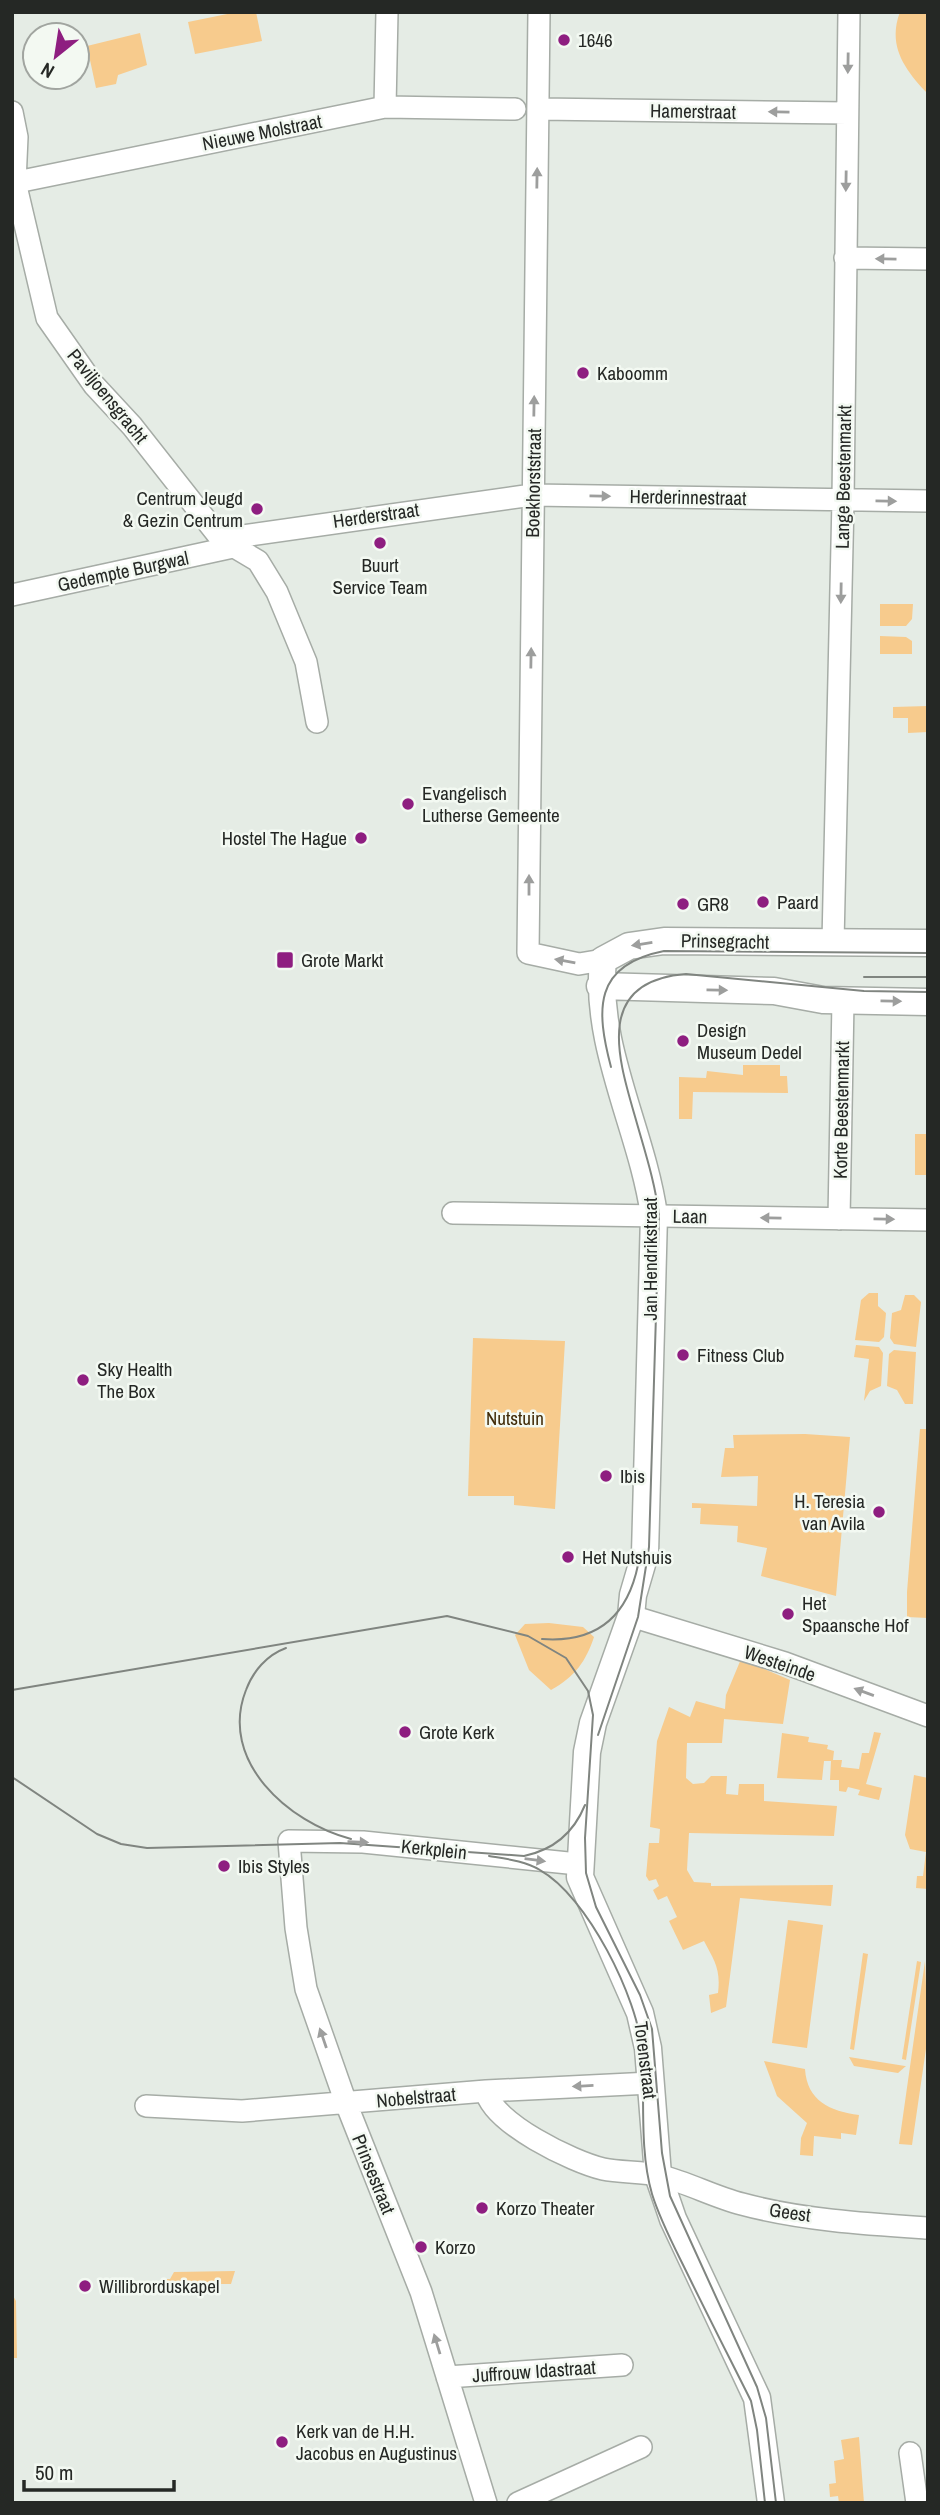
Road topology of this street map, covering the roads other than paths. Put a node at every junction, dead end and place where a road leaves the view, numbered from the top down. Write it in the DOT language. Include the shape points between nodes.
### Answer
graph roads {
  1 [pos="387,12"];
  2 [pos="539,12"];
  3 [pos="849,12"];
  4 [pos="385,107"];
  5 [pos="515,108"];
  6 [pos="539,109"];
  7 [pos="12,111"];
  8 [pos="847,113"];
  9 [pos="13,181"];
  10 [pos="845,258"];
  11 [pos="928,259"];
  12 [pos="532,495"];
  13 [pos="843,500"];
  14 [pos="928,501"];
  15 [pos="227,543"];
  16 [pos="12,594"];
  17 [pos="317,722"];
  18 [pos="833,936"];
  19 [pos="928,943"];
  20 [pos="528,953"];
  21 [pos="601,973"];
  22 [pos="843,1001"];
  23 [pos="928,1002"];
  24 [pos="453,1213"];
  25 [pos="653,1215"];
  26 [pos="839,1219"];
  27 [pos="928,1220"];
  28 [pos="631,1616"];
  29 [pos="928,1716"];
  30 [pos="289,1841"];
  31 [pos="579,1864"];
  32 [pos="651,2083"];
  33 [pos="486,2091"];
  34 [pos="346,2103"];
  35 [pos="146,2106"];
  36 [pos="658,2175"];
  37 [pos="928,2228"];
  38 [pos="622,2365"];
  39 [pos="447,2377"];
  40 [pos="640,2447"];
  41 [pos="910,2453"];
  42 [pos="485,2503"];
  43 [pos="518,2503"];
  44 [pos="771,2503"];
  45 [pos="917,2503"];
  1 -- 4 [label="street"];
  2 -- 6 [label="street, Boekhorststraat"];
  3 -- 8 [label="street, Lange Beestenmarkt, one-way"];
  4 -- 5 [label="street, Nieuwe Molstraat"];
  4 -- 9 [label="street, Nieuwe Molstraat"];
  8 -- 6 [label="street, Hamerstraat, one-way"];
  12 -- 6 [label="street, Boekhorststraat, one-way"];
  7 -- 9 [label="street, Paviljoensgracht" via="17,137"];
  8 -- 10 [label="street, Lange Beestenmarkt, one-way"];
  9 -- 15 [label="street, Paviljoensgracht" via="47,318 94,385"];
  11 -- 10 [label="street, one-way"];
  10 -- 13 [label="street, Lange Beestenmarkt"];
  12 -- 13 [label="street, Herderinnestraat, one-way"];
  12 -- 15 [label="street, Herderstraat"];
  20 -- 12 [label="street, Boekhorststraat, one-way"];
  13 -- 14 [label="street, Herderinnestraat, one-way"];
  13 -- 18 [label="street, Lange Beestenmarkt, one-way"];
  15 -- 16 [label="street, Gedempte Burgwal"];
  15 -- 17 [label="street, Paviljoensgracht" via="258,561 276,592 306,662"];
  18 -- 19 [label="street, Prinsegracht"];
  18 -- 21 [label="street, Prinsegracht, one-way" via="629,946"];
  21 -- 20 [label="street, Prinsegracht, one-way"];
  21 -- 22 [label="street, Prinsegracht, one-way"];
  21 -- 25 [label="street, Jan Hendrikstraat" via="608,1034"];
  22 -- 23 [label="street, Prinsegracht, one-way"];
  22 -- 26 [label="street, Korte Beestenmarkt"];
  24 -- 25 [label="street, Laan"];
  26 -- 25 [label="street, Laan, one-way"];
  25 -- 28 [label="street, Jan Hendrikstraat" via="643,1565 639,1603"];
  26 -- 27 [label="street, Laan, one-way"];
  29 -- 28 [label="street, Westeinde, one-way" via="785,1662"];
  28 -- 31 [label="street, Torenstraat" via="593,1723"];
  30 -- 31 [label="street, Kerkplein, one-way" via="363,1842"];
  34 -- 30 [label="street, Prinsestraat, one-way" via="306,1989"];
  31 -- 32 [label="street, Torenstraat" via="585,1893 640,2013"];
  32 -- 33 [label="street, Nobelstraat, one-way"];
  32 -- 36 [label="street, Torenstraat"];
  33 -- 34 [label="street, Nobelstraat"];
  33 -- 36 [label="street" via="493,2107 555,2150 592,2165"];
  34 -- 35 [label="street, Nobelstraat" via="242,2111"];
  39 -- 34 [label="street, Prinsestraat, one-way" via="421,2292"];
  36 -- 37 [label="street, Geest" via="741,2204 882,2226"];
  36 -- 44 [label="street, Torenstraat" via="673,2219 757,2398"];
  38 -- 39 [label="street, Juffrouw Idastraat"];
  39 -- 42 [label="street, Prinsestraat"];
  40 -- 43 [label="street"];
  41 -- 45 [label="street"];
}
